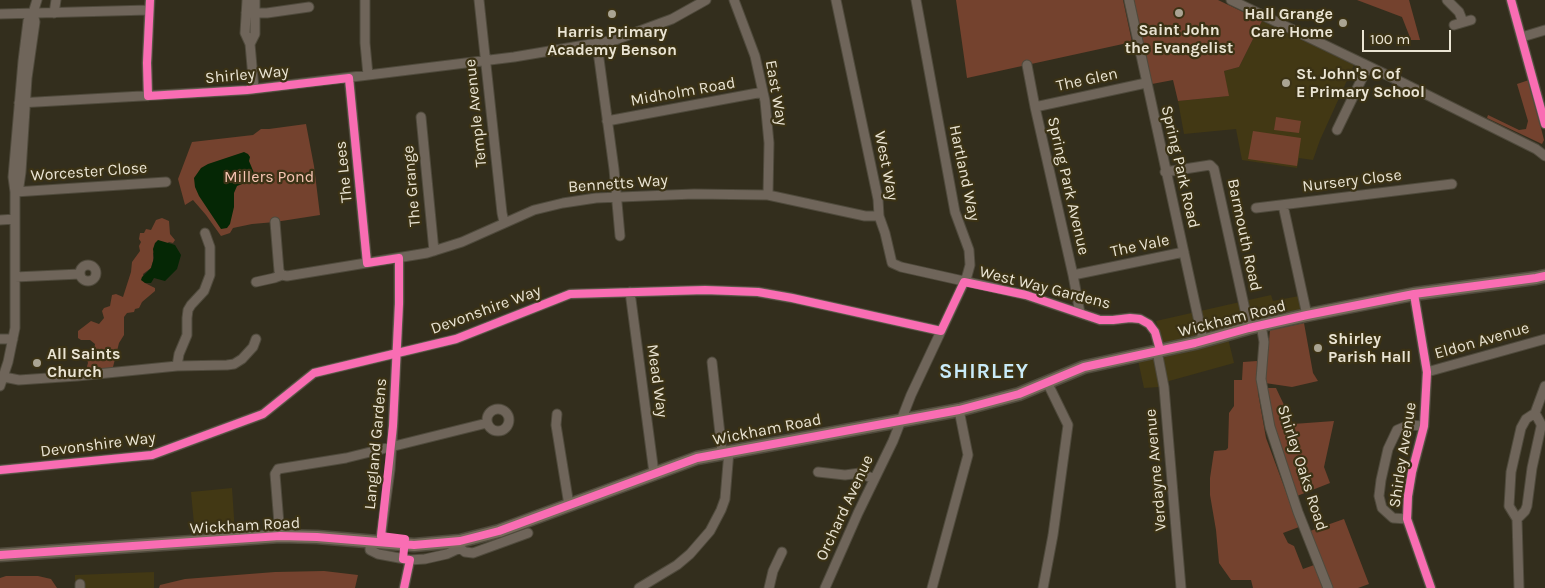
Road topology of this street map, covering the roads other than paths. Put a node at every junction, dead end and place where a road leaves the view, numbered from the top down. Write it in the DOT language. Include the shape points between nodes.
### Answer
graph roads {
  1 [pos="37,0"];
  2 [pos="56,0"];
  3 [pos="150,0"];
  4 [pos="247,0"];
  5 [pos="256,0"];
  6 [pos="365,0"];
  7 [pos="479,0"];
  8 [pos="706,0"];
  9 [pos="734,0"];
  10 [pos="836,0"];
  11 [pos="916,0"];
  12 [pos="1129,0"];
  13 [pos="1231,0"];
  14 [pos="1257,0"];
  15 [pos="1447,0"];
  16 [pos="1512,0"];
  17 [pos="310,7"];
  18 [pos="149,10"];
  19 [pos="1252,10"];
  20 [pos="33,13"];
  21 [pos="54,13"];
  22 [pos="251,13"];
  23 [pos="0,14"];
  24 [pos="1463,22"];
  25 [pos="1545,30"];
  26 [pos="1522,37"];
  27 [pos="598,44"];
  28 [pos="486,61"];
  29 [pos="1027,65"];
  30 [pos="1368,66"];
  31 [pos="368,75"];
  32 [pos="349,78"];
  33 [pos="1146,83"];
  34 [pos="254,89"];
  35 [pos="763,92"];
  36 [pos="148,96"];
  37 [pos="22,103"];
  38 [pos="1035,107"];
  39 [pos="421,117"];
  40 [pos="607,121"];
  41 [pos="1545,122"];
  42 [pos="1337,130"];
  43 [pos="1541,148"];
  44 [pos="1545,156"];
  45 [pos="1166,172"];
  46 [pos="166,182"];
  47 [pos="1452,184"];
  48 [pos="15,192"];
  49 [pos="616,196"];
  50 [pos="768,196"];
  51 [pos="1283,205"];
  52 [pos="1256,208"];
  53 [pos="879,216"];
  54 [pos="15,219"];
  55 [pos="0,220"];
  56 [pos="275,222"];
  57 [pos="504,222"];
  58 [pos="209,236"];
  59 [pos="620,236"];
  60 [pos="434,251"];
  61 [pos="1184,252"];
  62 [pos="398,258"];
  63 [pos="368,263"];
  64 [pos="80,274"];
  65 [pos="282,275"];
  66 [pos="1074,275"];
  67 [pos="16,277"];
  68 [pos="1542,278"];
  69 [pos="256,282"];
  70 [pos="964,282"];
  71 [pos="630,292"];
  72 [pos="1414,294"];
  73 [pos="1080,313"];
  74 [pos="1307,315"];
  75 [pos="1255,326"];
  76 [pos="941,331"];
  77 [pos="256,338"];
  78 [pos="0,339"];
  79 [pos="13,339"];
  80 [pos="1545,339"];
  81 [pos="1203,340"];
  82 [pos="1158,350"];
  83 [pos="397,353"];
  84 [pos="712,362"];
  85 [pos="177,366"];
  86 [pos="1427,372"];
  87 [pos="4,377"];
  88 [pos="1047,382"];
  89 [pos="0,386"];
  90 [pos="1545,386"];
  91 [pos="909,400"];
  92 [pos="959,410"];
  93 [pos="1535,413"];
  94 [pos="557,414"];
  95 [pos="927,416"];
  96 [pos="900,421"];
  97 [pos="487,423"];
  98 [pos="878,424"];
  99 [pos="1424,426"];
  100 [pos="893,441"];
  101 [pos="392,445"];
  102 [pos="726,452"];
  103 [pos="0,470"];
  104 [pos="818,472"];
  105 [pos="654,473"];
  106 [pos="874,479"];
  107 [pos="569,505"];
  108 [pos="1407,519"];
  109 [pos="1517,519"];
  110 [pos="528,533"];
  111 [pos="280,536"];
  112 [pos="375,543"];
  113 [pos="460,545"];
  114 [pos="782,552"];
  115 [pos="0,554"];
  116 [pos="410,560"];
  117 [pos="404,588"];
  118 [pos="640,588"];
  119 [pos="769,588"];
  120 [pos="825,588"];
  121 [pos="932,588"];
  122 [pos="1043,588"];
  123 [pos="1181,588"];
  124 [pos="1328,588"];
  125 [pos="1431,588"];
  126 [pos="1519,588"];
  1 -- 20 [label="street"];
  2 -- 21 [label="street"];
  3 -- 18 [label="street"];
  4 -- 22 [label="street"];
  5 -- 22 [label="street"];
  6 -- 31 [label="street"];
  7 -- 28 [label="street, Temple Avenue"];
  8 -- 27 [label="street, Shirley Way" via="656,26"];
  9 -- 35 [label="street, East Way" via="752,45"];
  10 -- 53 [label="street, West Way"];
  11 -- 70 [label="street, Hartland Way" via="954,212 970,250 970,265"];
  12 -- 33 [label="street, Spring Park Road"];
  13 -- 19 [label="street"];
  14 -- 19 [label="street"];
  15 -- 24 [label="street" via="1459,12"];
  16 -- 26 [label="street"];
  17 -- 22 [label="street"];
  18 -- 21 [label="street"];
  18 -- 36 [label="street"];
  19 -- 30 [label="street"];
  20 -- 21 [label="street"];
  20 -- 23 [label="street"];
  20 -- 37 [label="street" via="28,25"];
  22 -- 34 [label="street"];
  25 -- 26 [label="street"];
  26 -- 41 [label="street"];
  27 -- 28 [label="street, Shirley Way"];
  27 -- 40 [label="street"];
  28 -- 31 [label="street, Shirley Way"];
  28 -- 57 [label="street, Temple Avenue"];
  29 -- 38 [label="street, Spring Park Avenue"];
  30 -- 42 [label="street"];
  30 -- 43 [label="street"];
  31 -- 32 [label="street, Shirley Way"];
  32 -- 34 [label="street, Shirley Way"];
  32 -- 63 [label="street, The Lees"];
  33 -- 38 [label="street, The Glen"];
  33 -- 45 [label="street, Spring Park Road"];
  34 -- 36 [label="street, Shirley Way"];
  35 -- 40 [label="street, Midholm Road"];
  35 -- 50 [label="street, East Way" via="768,132"];
  36 -- 37 [label="street, Shirley Way"];
  37 -- 48 [label="street" via="20,182"];
  38 -- 66 [label="street, Spring Park Avenue"];
  39 -- 60 [label="street, The Grange"];
  40 -- 49 [label="street"];
  43 -- 44 [label="street"];
  45 -- 61 [label="street, Spring Park Road"];
  45 -- 75 [label="street, Barmouth Road" via="1208,165 1214,168"];
  46 -- 48 [label="street, Worcester Close"];
  47 -- 51 [label="street, Nursery Close"];
  48 -- 54 [label="street"];
  49 -- 50 [label="street, Bennetts Way"];
  49 -- 57 [label="street, Bennetts Way" via="563,203"];
  49 -- 59 [label="street"];
  50 -- 53 [label="street, Bennetts Way"];
  51 -- 52 [label="street, Nursery Close"];
  51 -- 74 [label="street"];
  53 -- 70 [label="street, West Way" via="894,265"];
  54 -- 55 [label="street"];
  54 -- 67 [label="street"];
  56 -- 65 [label="street"];
  57 -- 60 [label="street, Bennetts Way"];
  58 -- 85 [label="street" via="210,279 188,311 187,335"];
  60 -- 62 [label="street, Bennetts Way"];
  61 -- 66 [label="street, The Vale"];
  61 -- 81 [label="street, Spring Park Road"];
  62 -- 63 [label="street, Bennetts Way"];
  62 -- 83 [label="street, Langland Gardens"];
  63 -- 65 [label="street, Bennetts Way"];
  64 -- 67 [label="street"];
  65 -- 69 [label="street, Bennetts Way"];
  66 -- 73 [label="street, Spring Park Avenue"];
  67 -- 79 [label="street"];
  68 -- 72 [label="highway, Wickham Road"];
  70 -- 73 [label="street, West Way Gardens" via="1026,295"];
  70 -- 76 [label="street, Hartland Way"];
  71 -- 76 [label="street, Devonshire Way" via="758,292"];
  71 -- 83 [label="street, Devonshire Way" via="567,295 456,339"];
  71 -- 105 [label="street, Mead Way"];
  72 -- 74 [label="highway, Wickham Road"];
  72 -- 86 [label="street, Shirley Avenue"];
  73 -- 82 [label="street, West Way Gardens" via="1104,320 1130,318 1144,321 1155,332"];
  74 -- 75 [label="highway, Wickham Road"];
  75 -- 81 [label="highway, Wickham Road"];
  75 -- 124 [label="street, Shirley Oaks Road" via="1264,342 1262,379 1270,427"];
  76 -- 91 [label="street, Hartland Way"];
  77 -- 85 [label="street" via="250,350 234,364"];
  78 -- 79 [label="street"];
  79 -- 87 [label="street"];
  80 -- 86 [label="street, Eldon Avenue"];
  81 -- 82 [label="highway, Wickham Road"];
  82 -- 88 [label="highway, Wickham Road" via="1084,367"];
  82 -- 123 [label="street, Verdayne Avenue"];
  83 -- 101 [label="street, Langland Gardens"];
  83 -- 103 [label="street, Devonshire Way" via="314,373 263,414 152,455"];
  84 -- 102 [label="street"];
  85 -- 87 [label="street" via="68,377 19,380"];
  86 -- 99 [label="street, Shirley Avenue"];
  87 -- 89 [label="street"];
  88 -- 92 [label="highway, Wickham Road" via="1014,396"];
  88 -- 122 [label="street" via="1068,425"];
  90 -- 93 [label="street"];
  91 -- 95 [label="street" via="917,414"];
  91 -- 96 [label="street, Hartland Way"];
  92 -- 95 [label="highway, Wickham Road"];
  92 -- 121 [label="street" via="968,455"];
  93 -- 109 [label="street" via="1540,432 1527,506"];
  93 -- 109 [label="street" via="1520,428 1511,472 1509,506"];
  94 -- 107 [label="street"];
  95 -- 96 [label="highway, Wickham Road"];
  96 -- 98 [label="highway, Wickham Road"];
  96 -- 100 [label="street, Orchard Avenue"];
  97 -- 101 [label="street"];
  98 -- 100 [label="street, Orchard Avenue" via="888,431"];
  98 -- 102 [label="highway, Wickham Road"];
  99 -- 108 [label="street, Shirley Avenue" via="1412,472"];
  99 -- 108 [label="street, Shirley Avenue" via="1396,430 1381,480 1379,496 1382,508 1393,518"];
  100 -- 106 [label="street, Orchard Avenue"];
  101 -- 111 [label="street" via="341,459 276,470"];
  101 -- 112 [label="street, Langland Gardens"];
  102 -- 105 [label="highway, Wickham Road" via="691,459"];
  102 -- 118 [label="street" via="725,499 713,526 683,559"];
  104 -- 106 [label="street" via="860,473"];
  105 -- 107 [label="highway, Wickham Road"];
  106 -- 120 [label="street, Orchard Avenue"];
  107 -- 113 [label="highway, Wickham Road"];
  108 -- 125 [label="street, Shirley Avenue"];
  109 -- 126 [label="street"];
  110 -- 113 [label="street, Wickham Road" via="473,553 465,552"];
  111 -- 112 [label="highway, Wickham Road"];
  111 -- 115 [label="highway, Wickham Road"];
  112 -- 113 [label="highway, Wickham Road"];
  112 -- 116 [label="street, Wickham Road" via="370,550"];
  113 -- 116 [label="street, Wickham Road" via="447,554"];
  114 -- 119 [label="street"];
  116 -- 117 [label="street"];
}
